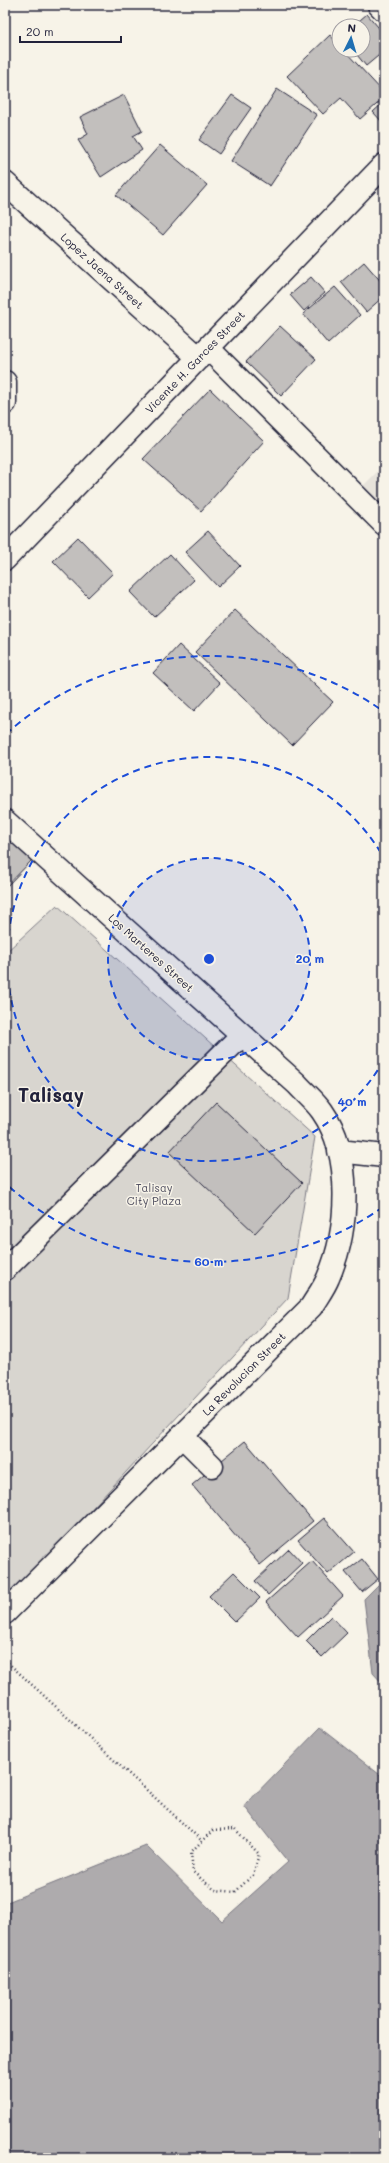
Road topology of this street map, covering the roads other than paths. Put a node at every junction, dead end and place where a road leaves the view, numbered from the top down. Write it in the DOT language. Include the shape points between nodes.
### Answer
graph roads {
  1 [pos="379,5"];
  2 [pos="384,10"];
  3 [pos="384,165"];
  4 [pos="5,183"];
  5 [pos="203,353"];
  6 [pos="5,382"];
  7 [pos="5,403"];
  8 [pos="384,524"];
  9 [pos="5,559"];
  10 [pos="5,821"];
  11 [pos="242,1036"];
  12 [pos="297,1084"];
  13 [pos="339,1151"];
  14 [pos="384,1156"];
  15 [pos="5,1269"];
  16 [pos="182,1436"];
  17 [pos="212,1466"];
  18 [pos="5,1613"];
  1 -- 2 [label="street"];
  3 -- 5 [label="street, Vicente H. Garces Street"];
  4 -- 5 [label="street, Lopez Jaena Street"];
  5 -- 8 [label="street, Lopez Jaena Street"];
  5 -- 9 [label="street, Vicente H. Garces Street"];
  6 -- 7 [label="street"];
  10 -- 11 [label="street, Los Marteres Street"];
  11 -- 12 [label="street, Los Marteres Street"];
  11 -- 15 [label="street"];
  12 -- 13 [label="street, La Revolucion Street" via="322,1111"];
  13 -- 14 [label="street"];
  13 -- 16 [label="street, La Revolucion Street" via="345,1192 342,1234 328,1278 311,1307"];
  16 -- 17 [label="street"];
  16 -- 18 [label="street, La Revolucion Street"];
}
